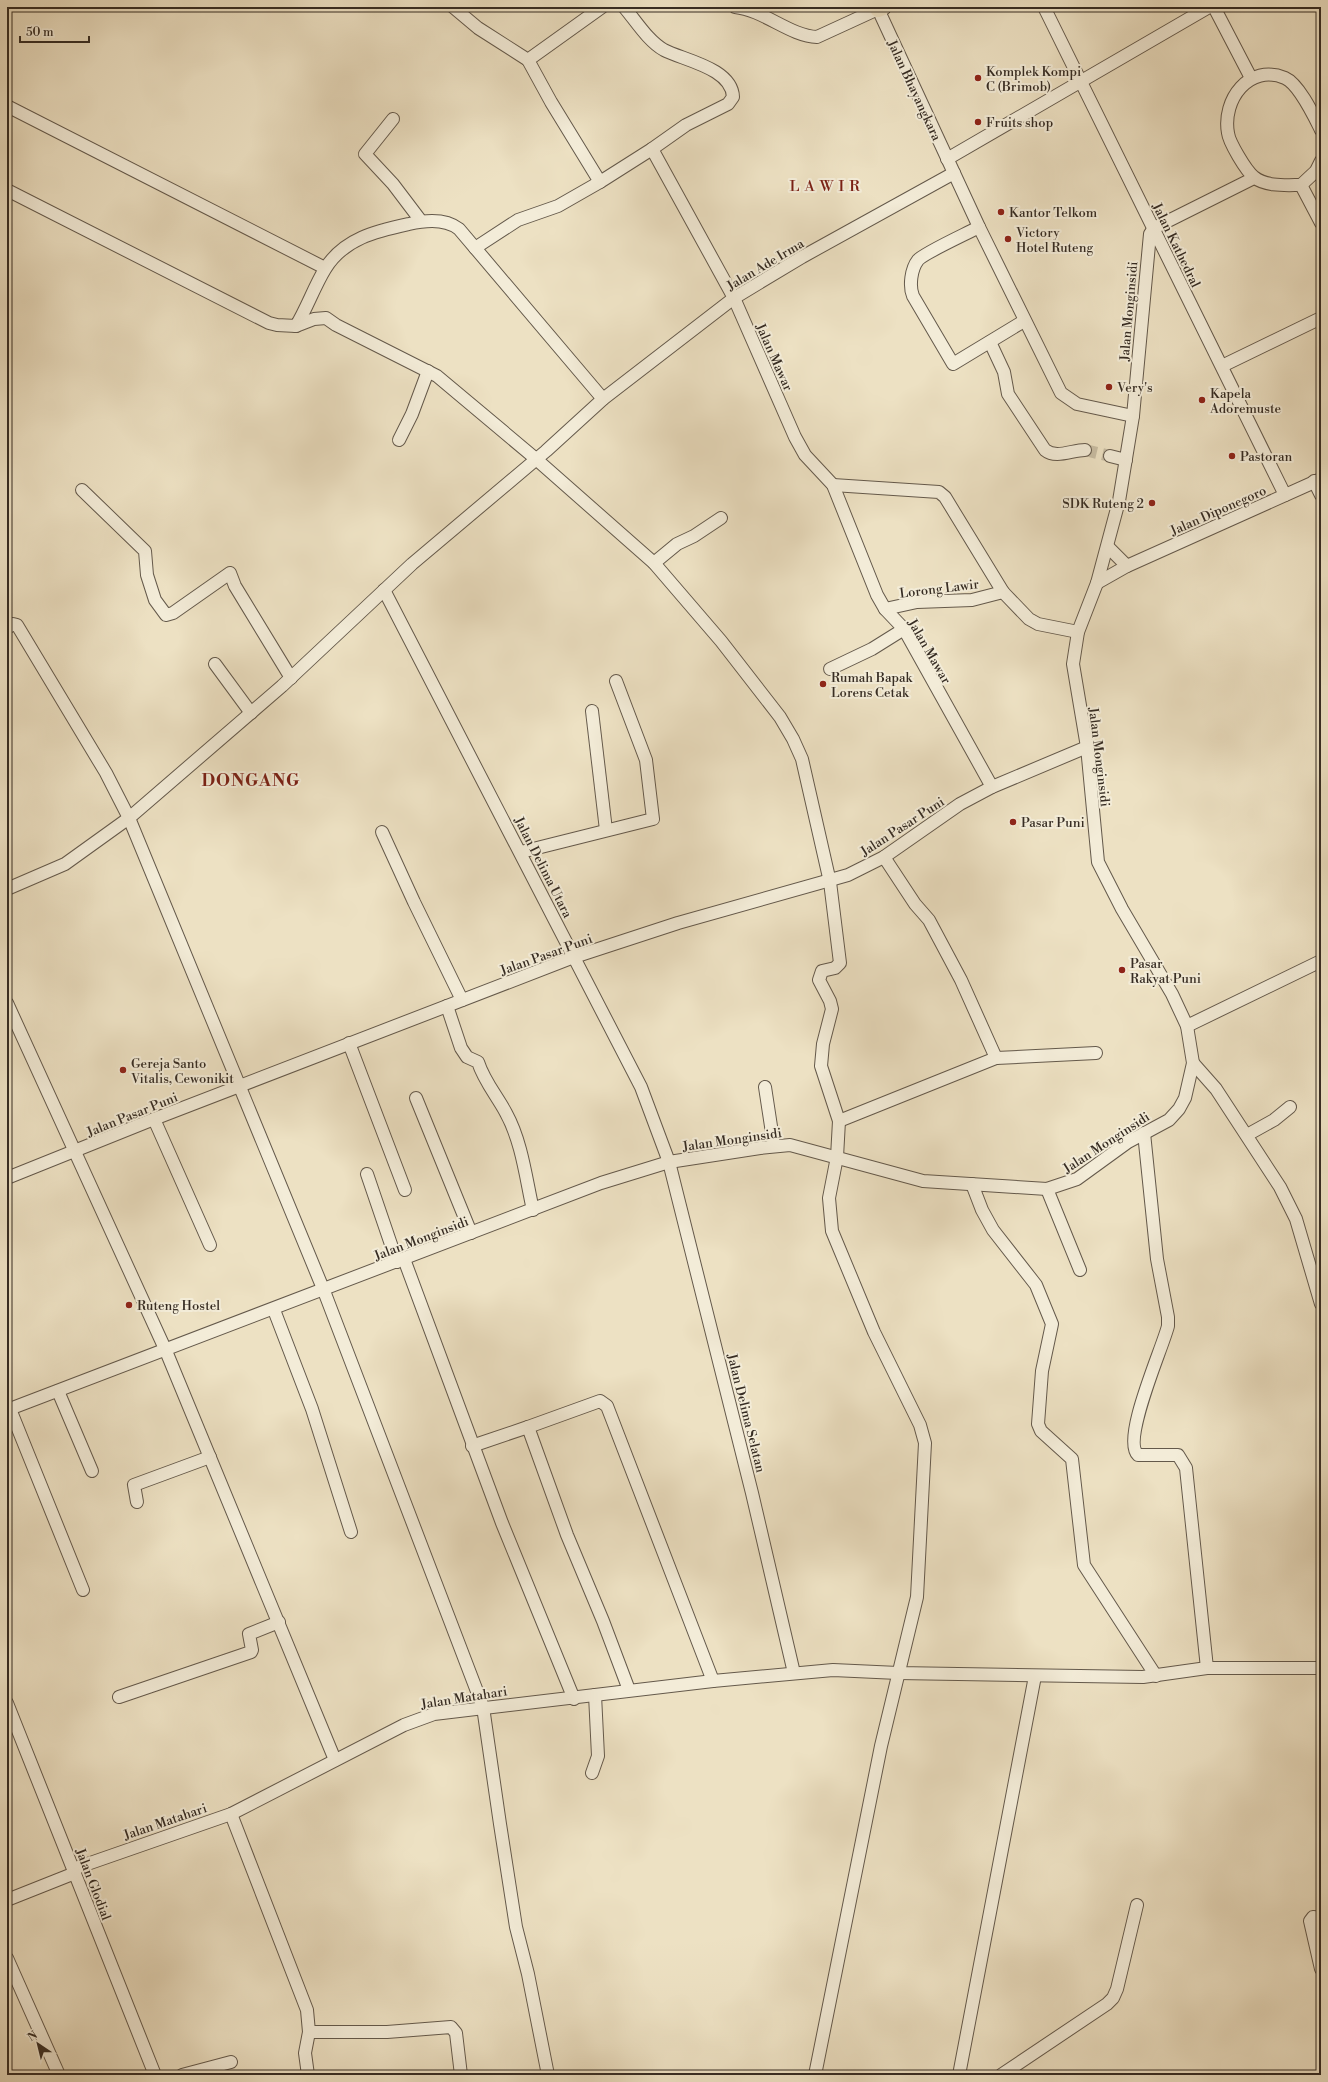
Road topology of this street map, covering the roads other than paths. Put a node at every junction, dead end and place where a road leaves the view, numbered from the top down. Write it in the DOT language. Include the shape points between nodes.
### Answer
graph roads {
  1 [pos="453,7"];
  2 [pos="602,7"];
  3 [pos="624,7"];
  4 [pos="735,7"];
  5 [pos="1044,7"];
  6 [pos="1209,7"];
  7 [pos="1214,7"];
  8 [pos="879,8"];
  9 [pos="528,60"];
  10 [pos="1250,78"];
  11 [pos="1080,81"];
  12 [pos="7,106"];
  13 [pos="393,119"];
  14 [pos="1321,130"];
  15 [pos="652,149"];
  16 [pos="947,159"];
  17 [pos="1321,161"];
  18 [pos="954,173"];
  19 [pos="1254,178"];
  20 [pos="600,182"];
  21 [pos="1301,184"];
  22 [pos="7,190"];
  23 [pos="421,221"];
  24 [pos="1321,223"];
  25 [pos="979,227"];
  26 [pos="1154,228"];
  27 [pos="475,248"];
  28 [pos="325,268"];
  29 [pos="734,298"];
  30 [pos="1321,318"];
  31 [pos="1024,321"];
  32 [pos="296,326"];
  33 [pos="990,342"];
  34 [pos="1222,366"];
  35 [pos="428,371"];
  36 [pos="603,399"];
  37 [pos="1133,416"];
  38 [pos="399,440"];
  39 [pos="1085,450"];
  40 [pos="1110,456"];
  41 [pos="536,459"];
  42 [pos="1126,460"];
  43 [pos="1318,480"];
  44 [pos="832,485"];
  45 [pos="82,490"];
  46 [pos="1321,494"];
  47 [pos="1285,495"];
  48 [pos="721,518"];
  49 [pos="1108,547"];
  50 [pos="654,562"];
  51 [pos="1127,566"];
  52 [pos="1097,583"];
  53 [pos="384,590"];
  54 [pos="1003,592"];
  55 [pos="886,609"];
  56 [pos="7,628"];
  57 [pos="904,629"];
  58 [pos="1078,632"];
  59 [pos="216,664"];
  60 [pos="830,669"];
  61 [pos="291,678"];
  62 [pos="616,681"];
  63 [pos="592,711"];
  64 [pos="251,713"];
  65 [pos="1087,747"];
  66 [pos="992,787"];
  67 [pos="128,818"];
  68 [pos="606,830"];
  69 [pos="382,832"];
  70 [pos="520,852"];
  71 [pos="884,857"];
  72 [pos="830,882"];
  73 [pos="7,889"];
  74 [pos="574,957"];
  75 [pos="1321,960"];
  76 [pos="462,1000"];
  77 [pos="7,1003"];
  78 [pos="447,1006"];
  79 [pos="1186,1026"];
  80 [pos="349,1044"];
  81 [pos="1096,1053"];
  82 [pos="996,1058"];
  83 [pos="1193,1064"];
  84 [pos="239,1087"];
  85 [pos="765,1087"];
  86 [pos="416,1098"];
  87 [pos="1290,1107"];
  88 [pos="154,1119"];
  89 [pos="839,1121"];
  90 [pos="1144,1133"];
  91 [pos="1247,1135"];
  92 [pos="774,1146"];
  93 [pos="76,1151"];
  94 [pos="836,1157"];
  95 [pos="669,1162"];
  96 [pos="367,1174"];
  97 [pos="7,1178"];
  98 [pos="972,1184"];
  99 [pos="1048,1189"];
  100 [pos="405,1190"];
  101 [pos="533,1210"];
  102 [pos="471,1233"];
  103 [pos="210,1245"];
  104 [pos="400,1261"];
  105 [pos="1080,1270"];
  106 [pos="324,1291"];
  107 [pos="1321,1304"];
  108 [pos="274,1310"];
  109 [pos="166,1351"];
  110 [pos="58,1390"];
  111 [pos="9,1410"];
  112 [pos="528,1427"];
  113 [pos="472,1446"];
  114 [pos="210,1457"];
  115 [pos="92,1471"];
  116 [pos="137,1502"];
  117 [pos="350,1532"];
  118 [pos="83,1590"];
  119 [pos="279,1622"];
  120 [pos="1207,1668"];
  121 [pos="1321,1668"];
  122 [pos="794,1673"];
  123 [pos="898,1673"];
  124 [pos="1035,1676"];
  125 [pos="1156,1676"];
  126 [pos="713,1681"];
  127 [pos="629,1690"];
  128 [pos="595,1695"];
  129 [pos="119,1697"];
  130 [pos="574,1698"];
  131 [pos="7,1703"];
  132 [pos="483,1707"];
  133 [pos="335,1760"];
  134 [pos="592,1773"];
  135 [pos="231,1814"];
  136 [pos="74,1871"];
  137 [pos="7,1900"];
  138 [pos="1137,1905"];
  139 [pos="1321,1918"];
  140 [pos="7,1958"];
  141 [pos="1321,1969"];
  142 [pos="309,2032"];
  143 [pos="231,2062"];
  144 [pos="59,2075"];
  145 [pos="155,2075"];
  146 [pos="182,2075"];
  147 [pos="308,2075"];
  148 [pos="461,2075"];
  149 [pos="548,2075"];
  150 [pos="815,2075"];
  151 [pos="959,2075"];
  152 [pos="1002,2075"];
  1 -- 9 [label="street" via="478,28"];
  2 -- 9 [label="street"];
  3 -- 15 [label="street" via="652,41 664,50 709,67 727,82 733,94 728,104 686,125"];
  4 -- 8 [label="street" via="744,8 809,37 817,37"];
  5 -- 11 [label="street, Jalan Kathedral"];
  6 -- 11 [label="street"];
  7 -- 10 [label="street"];
  8 -- 16 [label="street, Jalan Bhayangkara"];
  9 -- 20 [label="street"];
  10 -- 14 [label="street" via="1265,74 1285,78 1298,91"];
  10 -- 19 [label="street" via="1235,93 1227,116 1228,134 1245,167"];
  11 -- 16 [label="street"];
  11 -- 26 [label="street, Jalan Kathedral"];
  12 -- 28 [label="street"];
  13 -- 23 [label="street" via="365,154"];
  15 -- 20 [label="street"];
  15 -- 29 [label="street, Jalan Mawar"];
  16 -- 18 [label="street, Jalan Bhayangkara"];
  17 -- 21 [label="street" via="1316,171"];
  18 -- 25 [label="street, Jalan Bhayangkara"];
  18 -- 29 [label="street, Jalan Ade Irma" via="802,257"];
  19 -- 21 [label="street" via="1276,185"];
  19 -- 26 [label="street"];
  20 -- 27 [label="street" via="558,206 518,220"];
  21 -- 24 [label="street"];
  22 -- 32 [label="street" via="269,323"];
  23 -- 27 [label="street" via="454,225"];
  23 -- 28 [label="street" via="374,232 358,239"];
  25 -- 31 [label="street, Jalan Bhayangkara"];
  25 -- 33 [label="street" via="919,260 912,272 912,291 953,364"];
  26 -- 34 [label="street, Jalan Kathedral"];
  26 -- 37 [label="street, Jalan Monginsidi" via="1148,242"];
  27 -- 36 [label="street"];
  28 -- 32 [label="street"];
  29 -- 36 [label="street, Jalan Ade Irma"];
  29 -- 44 [label="street, Jalan Mawar" via="795,437 805,455"];
  30 -- 34 [label="street"];
  31 -- 33 [label="street"];
  31 -- 37 [label="street, Jalan Bhayangkara" via="1065,398 1077,404"];
  32 -- 35 [label="street" via="314,319 326,318"];
  33 -- 39 [label="street" via="1004,372 1008,394 1045,450 1055,455"];
  34 -- 47 [label="street, Jalan Kathedral"];
  35 -- 38 [label="street"];
  35 -- 41 [label="street"];
  36 -- 41 [label="street, Jalan Ade Irma"];
  37 -- 42 [label="street, Jalan Monginsidi"];
  40 -- 42 [label="street"];
  41 -- 50 [label="street"];
  41 -- 53 [label="street, Jalan Ade Irma"];
  42 -- 49 [label="street, Jalan Monginsidi"];
  43 -- 46 [label="street"];
  43 -- 47 [label="street, Jalan Diponegoro"];
  44 -- 54 [label="street" via="936,490 942,494"];
  44 -- 55 [label="street, Jalan Mawar" via="877,595"];
  45 -- 61 [label="street" via="145,551 147,575 155,600 166,615 230,573 235,586"];
  47 -- 51 [label="street, Jalan Diponegoro"];
  48 -- 50 [label="street" via="677,544"];
  49 -- 51 [label="street"];
  49 -- 52 [label="street, Jalan Monginsidi"];
  50 -- 72 [label="street" via="721,641 794,739 802,759"];
  51 -- 52 [label="street, Jalan Diponegoro"];
  52 -- 58 [label="street, Jalan Monginsidi"];
  53 -- 61 [label="street, Jalan Ade Irma"];
  53 -- 70 [label="street, Jalan Delima Utara"];
  54 -- 55 [label="street, Lorong Lawir" via="972,600 917,602"];
  54 -- 58 [label="street" via="1032,622"];
  55 -- 57 [label="street, Jalan Mawar"];
  56 -- 67 [label="street" via="13,624 17,625 106,773"];
  57 -- 60 [label="street" via="872,649"];
  57 -- 66 [label="street, Jalan Mawar"];
  58 -- 65 [label="street, Jalan Monginsidi" via="1073,664"];
  59 -- 64 [label="street"];
  61 -- 64 [label="street, Jalan Ade Irma"];
  62 -- 68 [label="street" via="646,760 653,818"];
  63 -- 68 [label="street"];
  64 -- 67 [label="street, Jalan Ade Irma"];
  65 -- 66 [label="street, Jalan Pasar Puni"];
  65 -- 79 [label="street, Jalan Monginsidi" via="1098,862 1122,909 1172,994"];
  66 -- 71 [label="street, Jalan Pasar Puni" via="960,804"];
  67 -- 73 [label="street, Jalan Ade Irma" via="65,864"];
  67 -- 84 [label="street"];
  68 -- 70 [label="street"];
  69 -- 76 [label="street"];
  70 -- 74 [label="street, Jalan Delima Utara"];
  71 -- 72 [label="street, Jalan Pasar Puni"];
  71 -- 82 [label="street" via="915,904 929,920 961,980"];
  72 -- 74 [label="street, Jalan Pasar Puni" via="750,902"];
  72 -- 89 [label="street" via="840,963 835,968 822,971 819,980 832,1009 823,1044 821,1066"];
  74 -- 76 [label="street, Jalan Pasar Puni"];
  74 -- 95 [label="street, Jalan Delima Utara" via="641,1087"];
  75 -- 79 [label="street"];
  76 -- 78 [label="street, Jalan Pasar Puni"];
  77 -- 93 [label="street"];
  78 -- 80 [label="street, Jalan Pasar Puni"];
  78 -- 101 [label="street" via="461,1048 467,1057 478,1062 506,1112 519,1148"];
  79 -- 83 [label="street, Jalan Monginsidi"];
  80 -- 84 [label="street, Jalan Pasar Puni"];
  80 -- 100 [label="street"];
  81 -- 82 [label="street"];
  82 -- 89 [label="street"];
  83 -- 90 [label="street, Jalan Monginsidi" via="1185,1098 1179,1109 1168,1120"];
  83 -- 91 [label="street" via="1216,1089"];
  84 -- 88 [label="street, Jalan Pasar Puni"];
  84 -- 106 [label="street"];
  85 -- 92 [label="street"];
  86 -- 102 [label="street"];
  87 -- 91 [label="street" via="1274,1120"];
  88 -- 93 [label="street, Jalan Pasar Puni"];
  88 -- 103 [label="street"];
  89 -- 94 [label="street"];
  90 -- 99 [label="street, Jalan Monginsidi" via="1078,1179"];
  90 -- 120 [label="street" via="1157,1259 1168,1326 1139,1410 1134,1447 1138,1455 1178,1455 1186,1468"];
  91 -- 107 [label="street" via="1280,1187 1296,1219"];
  92 -- 94 [label="street, Jalan Monginsidi" via="801,1147"];
  92 -- 95 [label="street, Jalan Monginsidi"];
  93 -- 97 [label="street, Jalan Pasar Puni"];
  93 -- 109 [label="street"];
  94 -- 98 [label="street, Jalan Monginsidi" via="923,1181"];
  94 -- 123 [label="street" via="829,1198 832,1231 874,1332 920,1425 925,1442 917,1597"];
  95 -- 101 [label="street, Jalan Monginsidi" via="601,1183"];
  95 -- 122 [label="street, Jalan Delima Selatan"];
  96 -- 104 [label="street"];
  98 -- 99 [label="street, Jalan Monginsidi"];
  98 -- 125 [label="street" via="993,1230 1036,1285 1052,1324 1042,1371 1038,1424 1041,1431 1072,1459 1084,1565"];
  99 -- 105 [label="street"];
  101 -- 102 [label="street, Jalan Monginsidi"];
  102 -- 104 [label="street, Jalan Monginsidi"];
  104 -- 106 [label="street, Jalan Monginsidi"];
  104 -- 113 [label="street"];
  106 -- 108 [label="street, Jalan Monginsidi"];
  106 -- 132 [label="street"];
  108 -- 109 [label="street, Jalan Monginsidi"];
  108 -- 117 [label="street" via="312,1409"];
  109 -- 110 [label="street, Jalan Monginsidi"];
  109 -- 114 [label="street"];
  110 -- 111 [label="street, Jalan Monginsidi"];
  110 -- 115 [label="street"];
  111 -- 118 [label="street"];
  112 -- 113 [label="street"];
  112 -- 126 [label="street" via="600,1401 608,1406"];
  112 -- 127 [label="street" via="567,1535"];
  113 -- 130 [label="street"];
  114 -- 116 [label="street" via="134,1485"];
  114 -- 119 [label="street"];
  119 -- 129 [label="street" via="249,1634 252,1650 249,1653"];
  119 -- 133 [label="street"];
  120 -- 121 [label="street, Jalan Matahari"];
  120 -- 125 [label="street, Jalan Matahari"];
  122 -- 123 [label="street, Jalan Matahari" via="833,1670"];
  122 -- 126 [label="street, Jalan Matahari"];
  123 -- 124 [label="street, Jalan Matahari"];
  123 -- 150 [label="street"];
  124 -- 125 [label="street, Jalan Matahari"];
  124 -- 151 [label="street"];
  126 -- 127 [label="street, Jalan Matahari"];
  127 -- 128 [label="street, Jalan Matahari"];
  128 -- 130 [label="street, Jalan Matahari"];
  128 -- 134 [label="street" via="598,1756"];
  130 -- 132 [label="street, Jalan Matahari"];
  131 -- 136 [label="street, Jalan Glodial"];
  132 -- 133 [label="street, Jalan Matahari" via="416,1719"];
  132 -- 149 [label="street" via="516,1927"];
  133 -- 135 [label="street, Jalan Matahari"];
  135 -- 136 [label="street, Jalan Matahari"];
  135 -- 142 [label="street" via="307,2010"];
  136 -- 137 [label="street, Jalan Matahari"];
  136 -- 145 [label="street, Jalan Glodial"];
  138 -- 152 [label="street" via="1113,1998"];
  139 -- 141 [label="street" via="1313,1917 1310,1921"];
  140 -- 144 [label="street"];
  142 -- 147 [label="street" via="305,2053"];
  142 -- 148 [label="street" via="387,2032 451,2027 456,2033"];
  143 -- 146 [label="street"];
}
